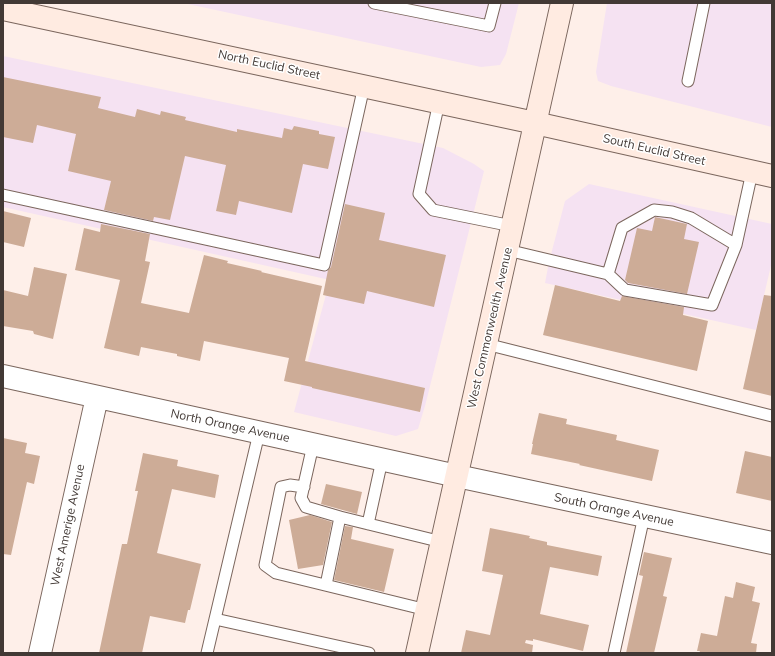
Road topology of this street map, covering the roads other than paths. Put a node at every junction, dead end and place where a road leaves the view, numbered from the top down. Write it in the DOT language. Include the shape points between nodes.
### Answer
graph roads {
  1 [pos="374,3"];
  2 [pos="495,3"];
  3 [pos="562,3"];
  4 [pos="704,3"];
  5 [pos="3,9"];
  6 [pos="688,81"];
  7 [pos="364,86"];
  8 [pos="439,102"];
  9 [pos="535,123"];
  10 [pos="762,174"];
  11 [pos="3,195"];
  12 [pos="512,226"];
  13 [pos="736,245"];
  14 [pos="507,250"];
  15 [pos="608,274"];
  16 [pos="486,344"];
  17 [pos="3,376"];
  18 [pos="97,397"];
  19 [pos="772,416"];
  20 [pos="259,433"];
  21 [pos="313,445"];
  22 [pos="382,460"];
  23 [pos="456,476"];
  24 [pos="304,487"];
  25 [pos="644,516"];
  26 [pos="340,517"];
  27 [pos="368,524"];
  28 [pos="442,542"];
  29 [pos="772,543"];
  30 [pos="326,585"];
  31 [pos="427,610"];
  32 [pos="215,619"];
  33 [pos="40,653"];
  34 [pos="208,653"];
  35 [pos="368,653"];
  36 [pos="417,653"];
  37 [pos="614,653"];
  1 -- 2 [label="lane" via="490,26"];
  3 -- 9 [label="main road, West Commonwealth Avenue"];
  4 -- 6 [label="lane"];
  5 -- 7 [label="main road, North Euclid Street"];
  7 -- 8 [label="main road, North Euclid Street"];
  7 -- 11 [label="lane" via="324,265"];
  8 -- 9 [label="main road, North Euclid Street"];
  8 -- 12 [label="lane" via="420,194 433,210"];
  9 -- 10 [label="main road, South Euclid Street"];
  9 -- 12 [label="main road, West Commonwealth Avenue"];
  10 -- 13 [label="lane"];
  12 -- 14 [label="main road, West Commonwealth Avenue"];
  13 -- 15 [label="lane" via="691,218 654,210 622,228"];
  13 -- 15 [label="lane" via="712,305 625,290"];
  14 -- 15 [label="lane"];
  14 -- 16 [label="main road, West Commonwealth Avenue"];
  16 -- 19 [label="lane"];
  16 -- 23 [label="main road, West Commonwealth Avenue"];
  17 -- 18 [label="street, North Orange Avenue"];
  18 -- 20 [label="street, North Orange Avenue"];
  18 -- 33 [label="street, West Amerige Avenue"];
  20 -- 21 [label="street, North Orange Avenue"];
  20 -- 32 [label="lane"];
  21 -- 22 [label="street, North Orange Avenue"];
  21 -- 24 [label="lane"];
  22 -- 23 [label="street, North Orange Avenue"];
  22 -- 27 [label="lane"];
  23 -- 25 [label="street, South Orange Avenue"];
  23 -- 28 [label="main road, West Commonwealth Avenue"];
  24 -- 26 [label="lane" via="301,498 306,507"];
  24 -- 30 [label="lane" via="281,487 265,566 276,573"];
  25 -- 29 [label="street, South Orange Avenue"];
  25 -- 37 [label="lane"];
  26 -- 27 [label="lane"];
  26 -- 30 [label="lane"];
  27 -- 28 [label="lane"];
  28 -- 31 [label="main road, West Commonwealth Avenue"];
  30 -- 31 [label="lane"];
  31 -- 36 [label="main road, West Commonwealth Avenue"];
  32 -- 34 [label="lane"];
  32 -- 35 [label="lane"];
}
